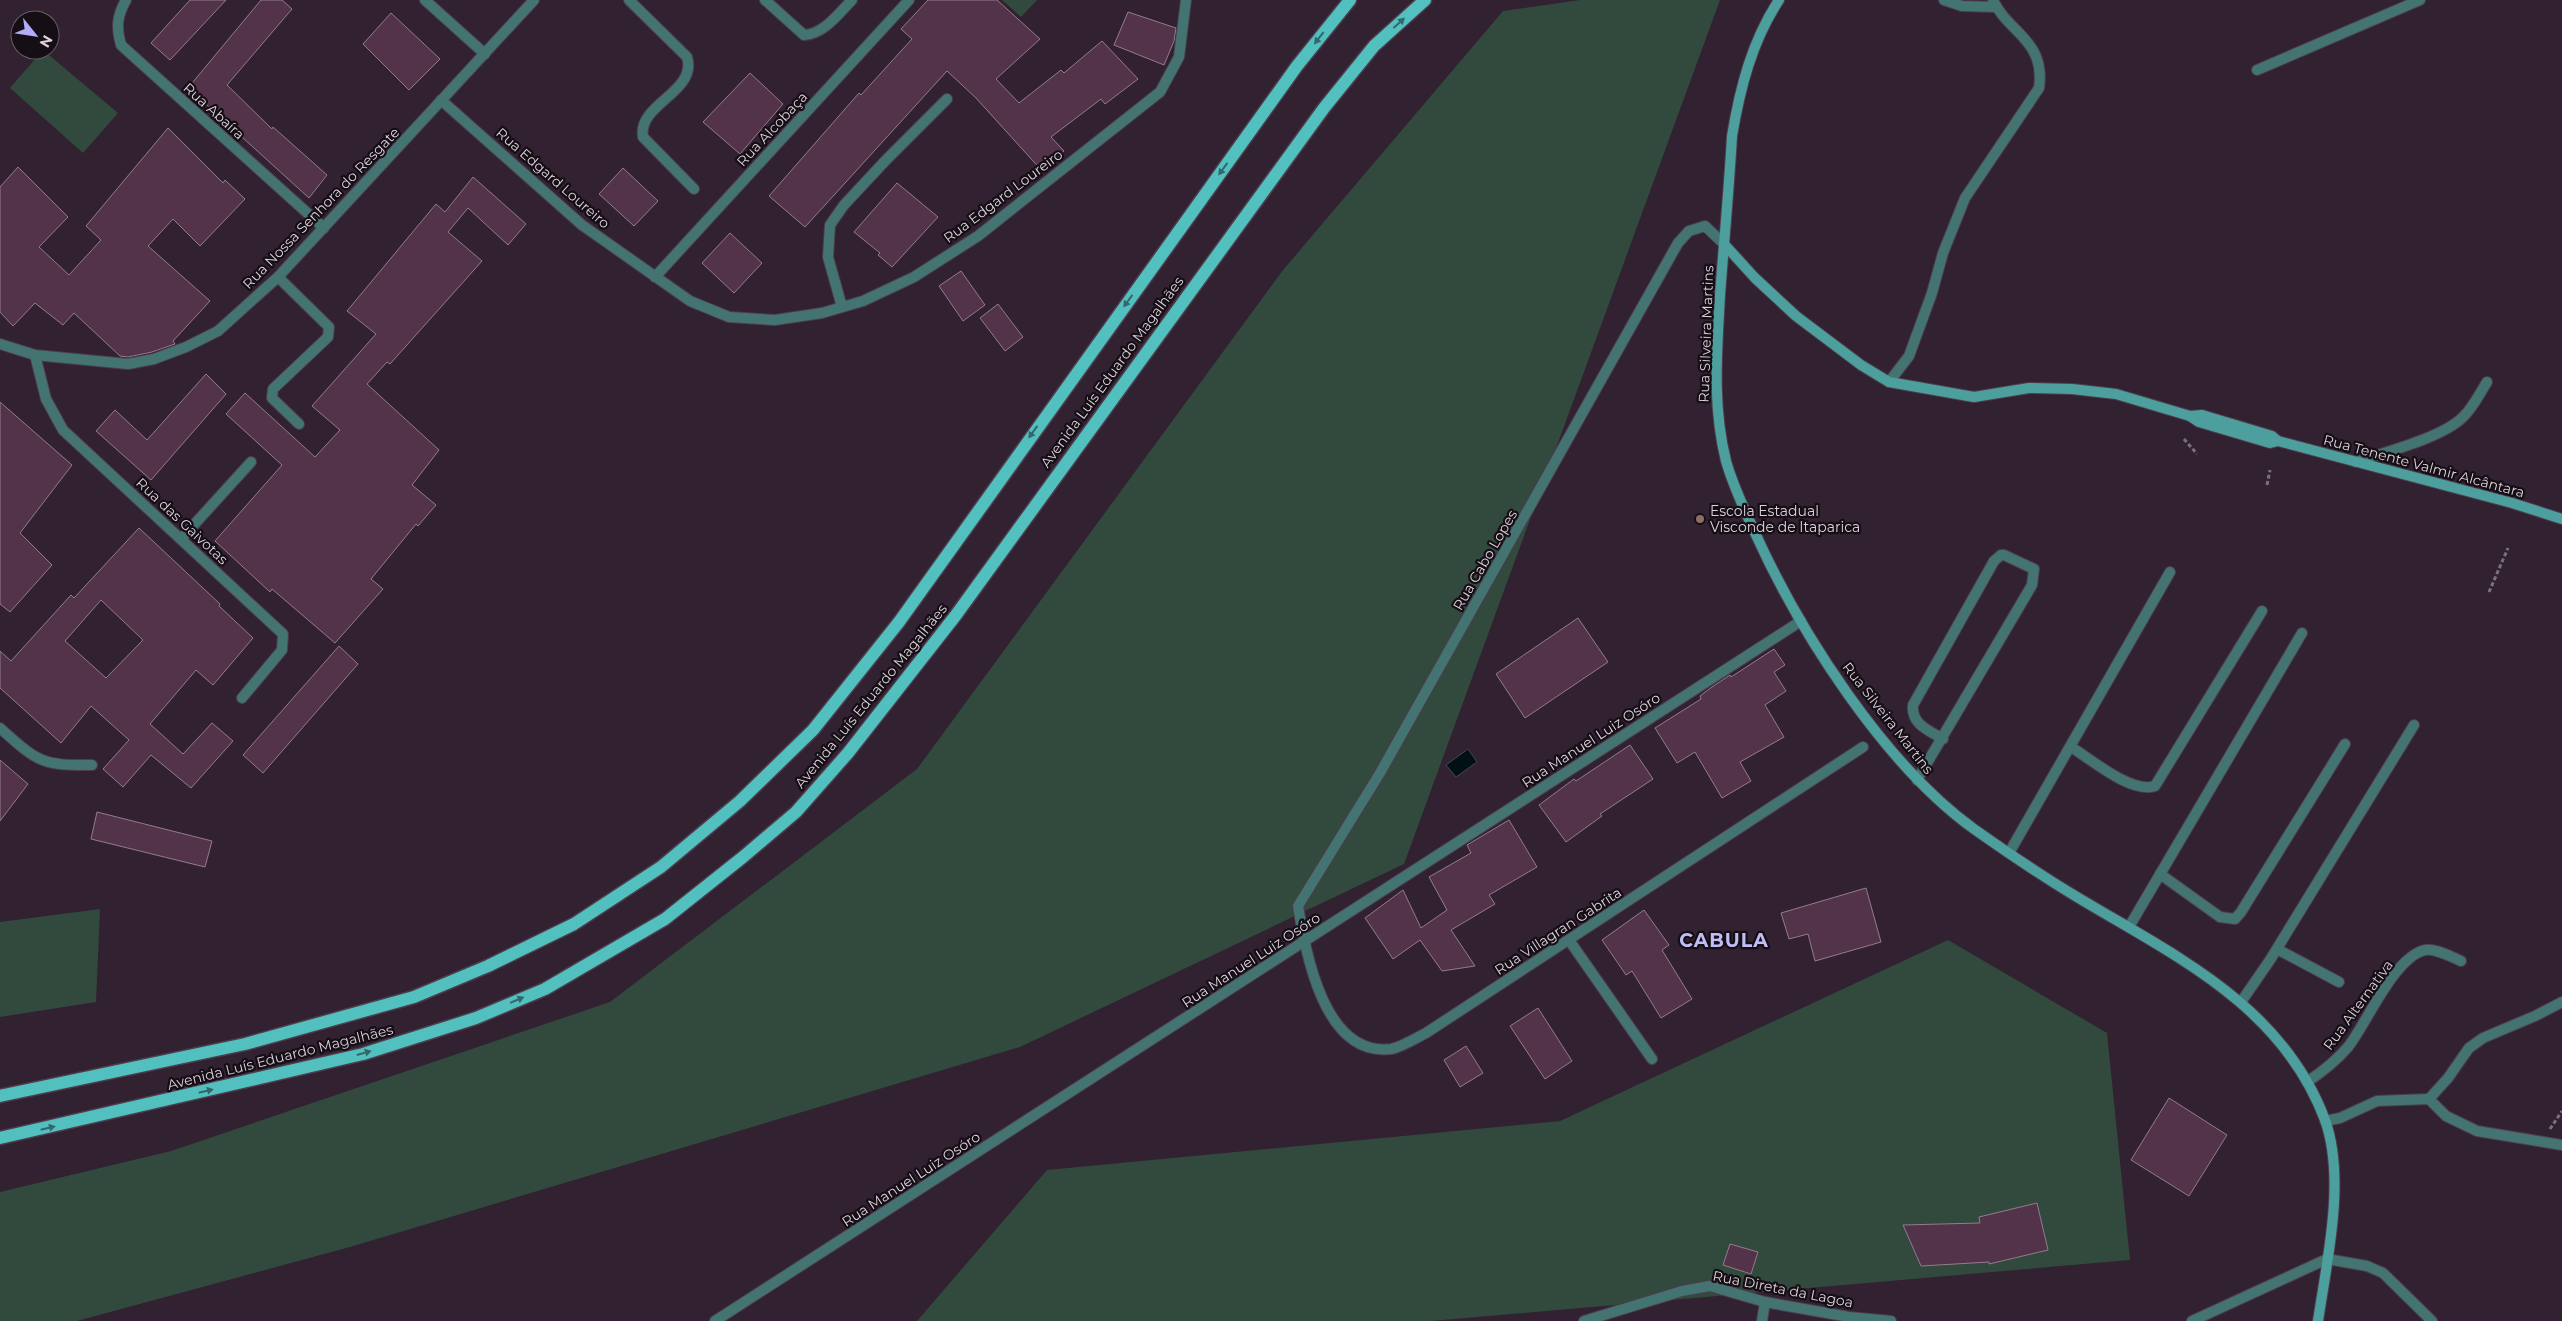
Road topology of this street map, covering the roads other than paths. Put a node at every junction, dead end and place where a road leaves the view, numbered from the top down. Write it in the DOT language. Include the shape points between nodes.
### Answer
graph roads {
  1 [pos="126,0"];
  2 [pos="425,0"];
  3 [pos="534,0"];
  4 [pos="629,0"];
  5 [pos="765,0"];
  6 [pos="852,0"];
  7 [pos="909,0"];
  8 [pos="1186,0"];
  9 [pos="1350,0"];
  10 [pos="1425,0"];
  11 [pos="1779,0"];
  12 [pos="1944,0"];
  13 [pos="2420,0"];
  14 [pos="1995,4"];
  15 [pos="485,54"];
  16 [pos="2257,70"];
  17 [pos="947,99"];
  18 [pos="441,100"];
  19 [pos="694,189"];
  20 [pos="324,228"];
  21 [pos="1724,244"];
  22 [pos="278,277"];
  23 [pos="655,277"];
  24 [pos="842,307"];
  25 [pos="0,344"];
  26 [pos="35,355"];
  27 [pos="1889,382"];
  28 [pos="2487,382"];
  29 [pos="299,424"];
  30 [pos="251,462"];
  31 [pos="2356,462"];
  32 [pos="2562,519"];
  33 [pos="180,539"];
  34 [pos="2170,572"];
  35 [pos="2262,611"];
  36 [pos="1802,621"];
  37 [pos="2302,632"];
  38 [pos="242,698"];
  39 [pos="2414,725"];
  40 [pos="0,728"];
  41 [pos="1942,739"];
  42 [pos="2345,744"];
  43 [pos="2071,746"];
  44 [pos="1863,747"];
  45 [pos="92,765"];
  46 [pos="1917,780"];
  47 [pos="2009,853"];
  48 [pos="2160,874"];
  49 [pos="2129,927"];
  50 [pos="1569,940"];
  51 [pos="1304,942"];
  52 [pos="2277,949"];
  53 [pos="2461,961"];
  54 [pos="2339,982"];
  55 [pos="2241,1002"];
  56 [pos="2562,1002"];
  57 [pos="1652,1059"];
  58 [pos="2307,1082"];
  59 [pos="0,1096"];
  60 [pos="2429,1099"];
  61 [pos="2325,1121"];
  62 [pos="0,1138"];
  63 [pos="2562,1146"];
  64 [pos="2327,1259"];
  65 [pos="1765,1302"];
  66 [pos="715,1321"];
  67 [pos="1584,1321"];
  68 [pos="1762,1321"];
  69 [pos="1890,1321"];
  70 [pos="2192,1321"];
  71 [pos="2318,1321"];
  72 [pos="2432,1321"];
  1 -- 20 [label="street, Rua Abaíra" via="118,13 117,31 121,45"];
  2 -- 15 [label="street"];
  3 -- 15 [label="street, Rua Nossa Senhora do Resgate"];
  4 -- 19 [label="street" via="687,57 686,77 648,118 642,132 643,137"];
  5 -- 6 [label="street" via="804,35 813,35 822,29"];
  7 -- 23 [label="street, Rua Alcobaça"];
  8 -- 24 [label="street, Rua Edgard Loureiro" via="1179,57 1160,92 978,236 914,277 863,301"];
  9 -- 59 [label="main road, Avenida Luís Eduardo Magalhães, one-way" via="1297,66 898,622 813,730 740,801 661,867 574,924 488,966 414,997 245,1044"];
  62 -- 10 [label="main road, Avenida Luís Eduardo Magalhães, one-way" via="354,1056 476,1018 545,988 598,960 666,919 743,858 796,812 848,753 956,615 1324,108 1374,46"];
  11 -- 21 [label="main road, Rua Silveira Martins" via="1760,32 1737,110"];
  12 -- 14 [label="street" via="1962,6"];
  13 -- 16 [label="street"];
  14 -- 27 [label="street" via="2023,34 2035,56 2041,74 2039,88 1965,198 1943,252 1909,356"];
  15 -- 18 [label="street, Rua Nossa Senhora do Resgate"];
  17 -- 24 [label="street" via="874,172 830,225 828,257"];
  18 -- 20 [label="street, Rua Nossa Senhora do Resgate"];
  18 -- 23 [label="street, Rua Edgard Loureiro" via="582,224"];
  20 -- 22 [label="street, Rua Nossa Senhora do Resgate"];
  21 -- 27 [label="main road, Rua Tenente Valmir Alcântara" via="1796,316"];
  21 -- 36 [label="main road, Rua Silveira Martins" via="1715,369 1717,412 1727,463 1761,548"];
  21 -- 51 [label="street, Rua Cabo Lopes" via="1705,226 1690,231 1678,243 1380,773 1298,906"];
  22 -- 26 [label="street, Rua Nossa Senhora do Resgate" via="218,330 154,359 128,364"];
  22 -- 29 [label="street" via="329,327 330,332 273,389 272,398"];
  23 -- 24 [label="street, Rua Edgard Loureiro" via="690,301 729,317 776,320"];
  25 -- 26 [label="street, Rua Nossa Senhora do Resgate"];
  26 -- 33 [label="street, Rua das Gaivotas" via="46,399 63,430"];
  27 -- 31 [label="main road, Rua Tenente Valmir Alcântara" via="1974,397 2029,388 2116,394 2270,443 2278,441"];
  28 -- 31 [label="street" via="2463,417 2448,427"];
  30 -- 33 [label="street"];
  31 -- 32 [label="main road, Rua Tenente Valmir Alcântara"];
  33 -- 38 [label="street, Rua das Gaivotas" via="283,634 282,650"];
  34 -- 43 [label="street"];
  35 -- 43 [label="street" via="2155,786 2147,789 2129,784"];
  36 -- 46 [label="main road, Rua Silveira Martins" via="1850,695"];
  36 -- 51 [label="street, Rua Manuel Luiz Osóro"];
  37 -- 48 [label="street"];
  39 -- 52 [label="street"];
  40 -- 45 [label="street" via="28,753 45,762 57,766"];
  41 -- 41 [label="street" via="2033,581 2034,569 2001,555 1994,561 1913,706 1915,721"];
  41 -- 46 [label="street"];
  42 -- 48 [label="street" via="2234,919 2220,916"];
  43 -- 47 [label="street"];
  44 -- 50 [label="street, Rua Villagran Gabrita"];
  46 -- 47 [label="main road, Rua Silveira Martins" via="1970,826"];
  47 -- 49 [label="main road, Rua Silveira Martins"];
  48 -- 49 [label="street"];
  49 -- 55 [label="main road, Rua Silveira Martins" via="2207,975"];
  50 -- 51 [label="street, Rua Villagran Gabrita" via="1426,1033 1392,1049 1369,1047 1347,1036 1328,1010 1312,973"];
  50 -- 57 [label="street"];
  51 -- 66 [label="street, Rua Manuel Luiz Osóro"];
  52 -- 54 [label="street"];
  52 -- 55 [label="street"];
  53 -- 58 [label="street, Rua Alternativa" via="2430,950 2410,957 2392,977 2347,1048"];
  55 -- 58 [label="main road, Rua Silveira Martins" via="2287,1052"];
  56 -- 60 [label="street" via="2483,1038 2469,1048"];
  58 -- 61 [label="main road, Rua Silveira Martins"];
  60 -- 61 [label="street" via="2377,1101 2340,1118"];
  60 -- 63 [label="street" via="2446,1116 2477,1131"];
  61 -- 64 [label="main road, Rua Silveira Martins" via="2334,1171"];
  64 -- 70 [label="street"];
  64 -- 71 [label="main road, Rua Silveira Martins"];
  64 -- 72 [label="street" via="2367,1266 2383,1273"];
  65 -- 67 [label="street, Rua Direta da Lagoa" via="1710,1286 1682,1291"];
  65 -- 68 [label="street"];
  65 -- 69 [label="street, Rua Direta da Lagoa"];
}
